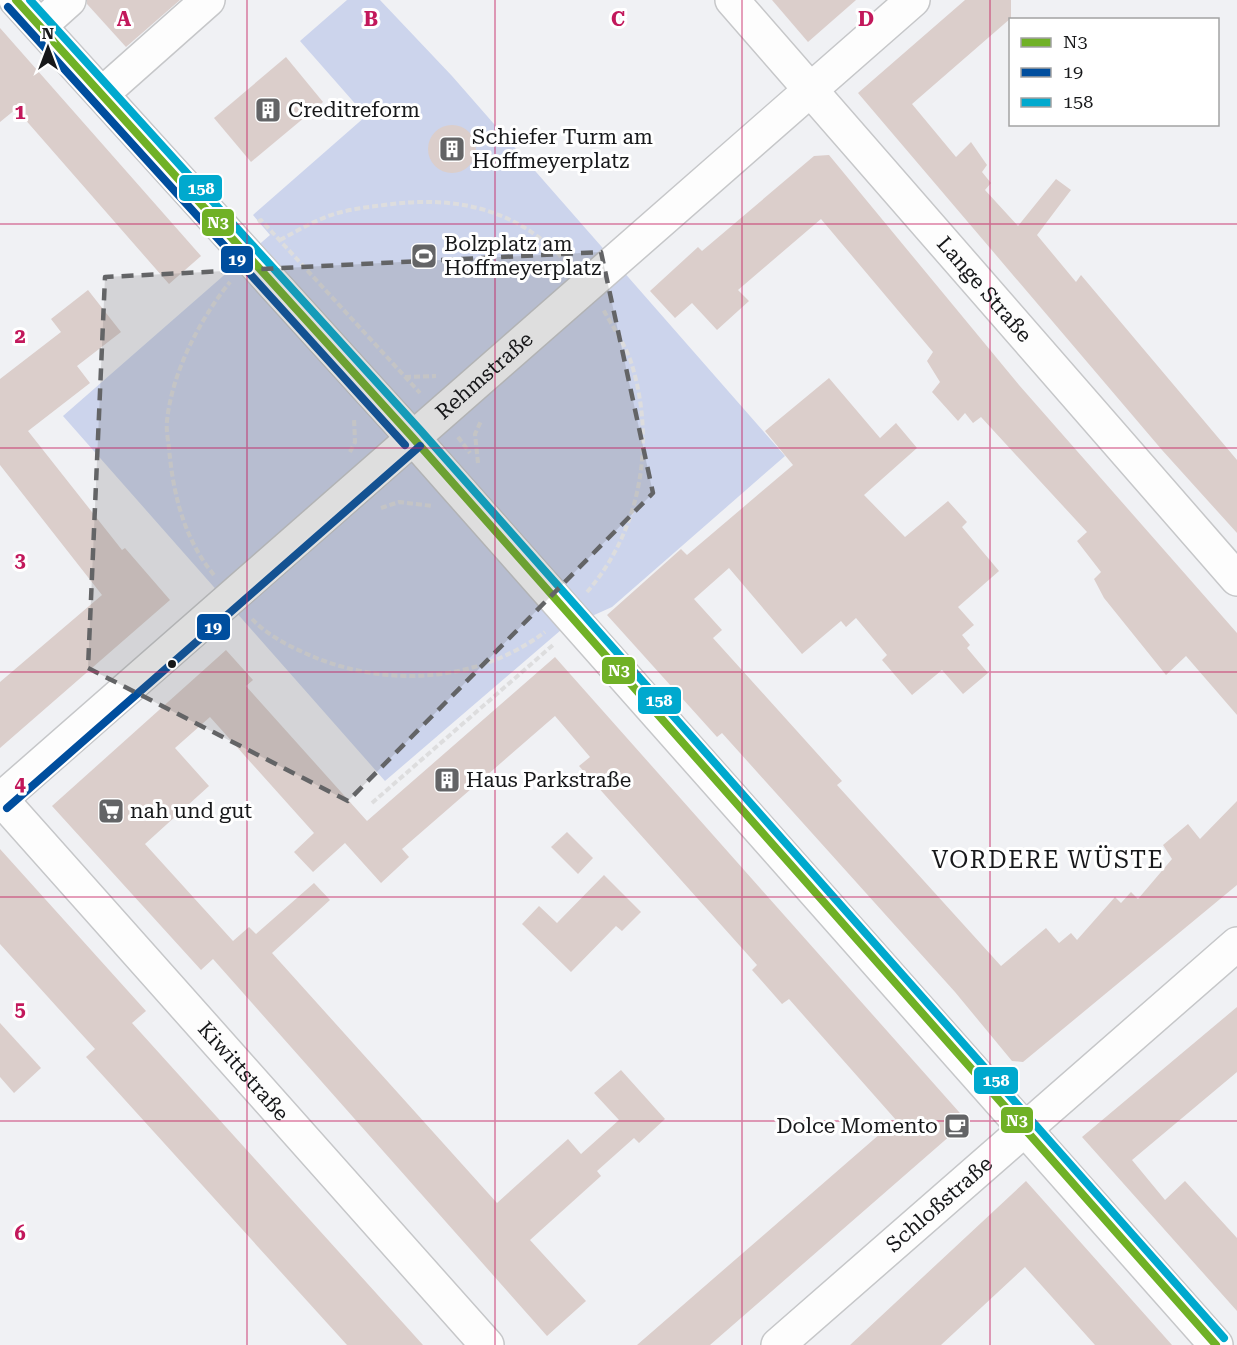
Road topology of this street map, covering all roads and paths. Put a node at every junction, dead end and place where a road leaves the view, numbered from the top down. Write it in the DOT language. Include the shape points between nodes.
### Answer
graph roads {
  1 [pos="16,0"];
  2 [pos="69,0"];
  3 [pos="208,0"];
  4 [pos="732,0"];
  5 [pos="913,0"];
  6 [pos="40,26"];
  7 [pos="811,89"];
  8 [pos="102,94"];
  9 [pos="280,240"];
  10 [pos="570,266"];
  11 [pos="231,281"];
  12 [pos="602,308"];
  13 [pos="413,438"];
  14 [pos="1237,579"];
  15 [pos="232,596"];
  16 [pos="555,624"];
  17 [pos="0,799"];
  18 [pos="372,803"];
  19 [pos="1237,944"];
  20 [pos="1024,1129"];
  21 [pos="488,1345"];
  22 [pos="778,1345"];
  23 [pos="1216,1345"];
  1 -- 6 [label="street"];
  2 -- 6 [label="street"];
  3 -- 8 [label="street"];
  4 -- 7 [label="street, Lange Straße"];
  5 -- 7 [label="street, Rehmstraße"];
  6 -- 8 [label="street"];
  7 -- 13 [label="street, Rehmstraße"];
  7 -- 14 [label="street, Lange Straße"];
  8 -- 13 [label="street"];
  9 -- 10 [label="path" via="321,219 353,209 442,202 494,212 518,222"];
  11 -- 15 [label="path" via="209,308 183,359 167,422 172,478 183,520 202,561"];
  12 -- 16 [label="path" via="630,360 641,404 640,486 624,535 602,574"];
  13 -- 15 [label="street, Rehmstraße"];
  13 -- 16 [label="street"];
  15 -- 16 [label="path" via="259,627 294,649 341,668 388,676 420,678 497,659"];
  15 -- 17 [label="street, Rehmstraße"];
  16 -- 18 [label="path" via="555,647"];
  16 -- 20 [label="street"];
  17 -- 21 [label="street, Kiwittstraße"];
  19 -- 20 [label="street, Schloßstraße"];
  20 -- 22 [label="street, Schloßstraße"];
  20 -- 23 [label="street"];
}
